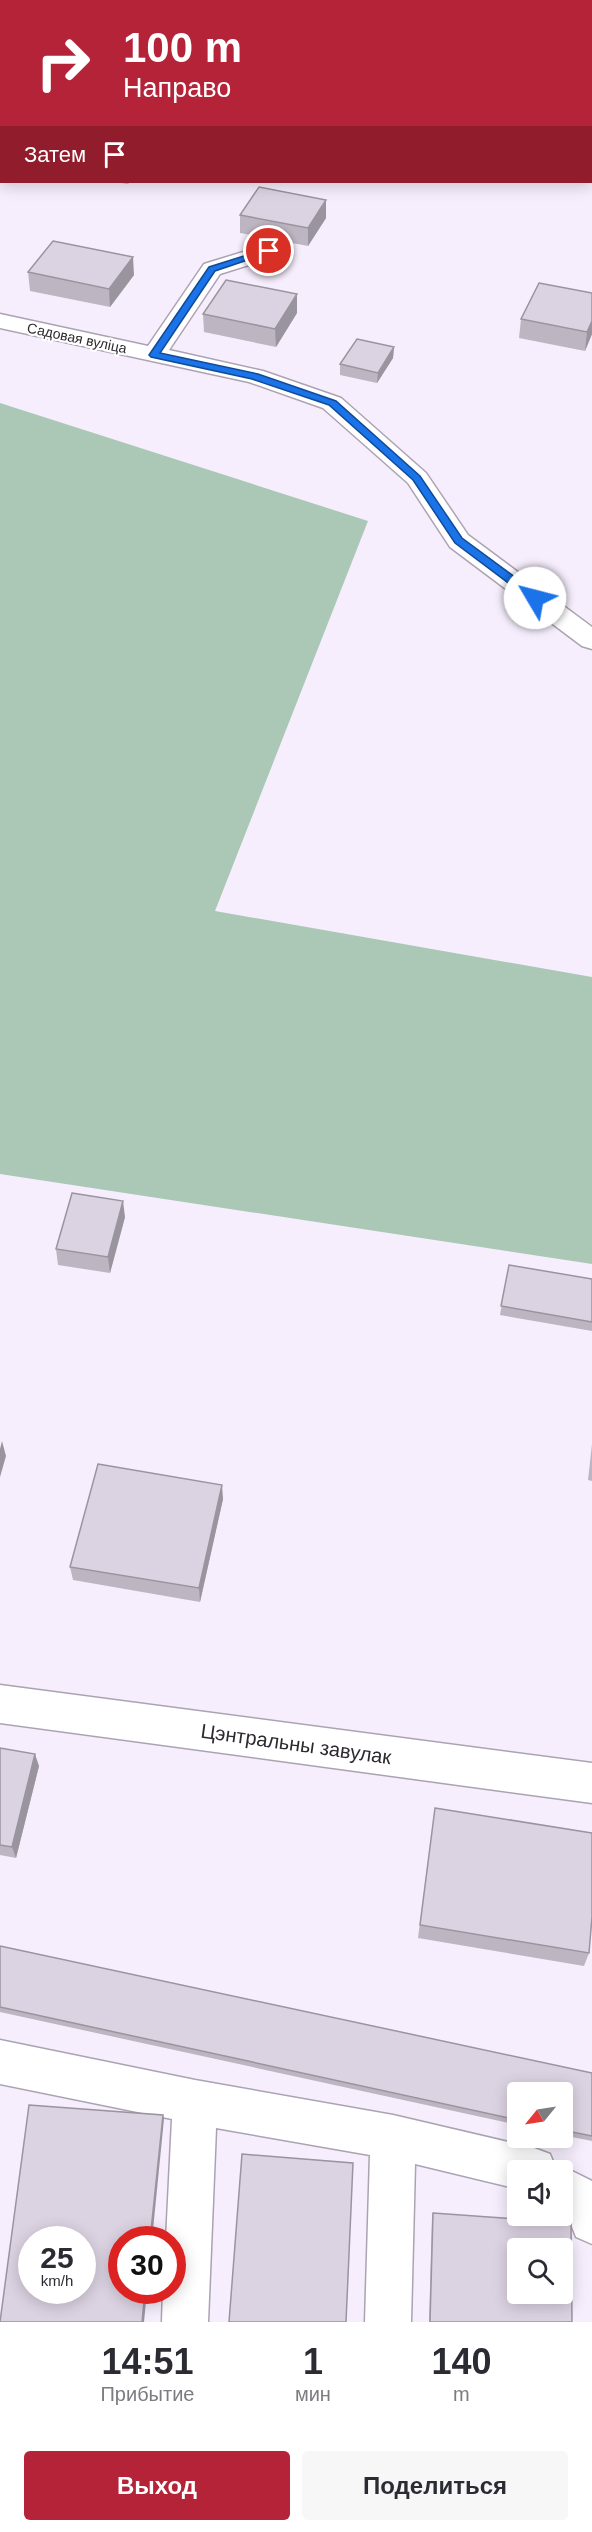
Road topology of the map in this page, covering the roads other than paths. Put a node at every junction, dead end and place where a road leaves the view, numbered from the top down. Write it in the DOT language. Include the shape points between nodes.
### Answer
graph roads {
  1 [pos="269,251"];
  2 [pos="0,321"];
  3 [pos="154,355"];
  4 [pos="592,640"];
  5 [pos="0,1704"];
  6 [pos="592,1783"];
  7 [pos="0,2061"];
  8 [pos="195,2102"];
  9 [pos="393,2137"];
  10 [pos="507,2164"];
  11 [pos="573,2196"];
  12 [pos="592,2221"];
  13 [pos="185,2322"];
  14 [pos="388,2322"];
  1 -- 3 [label="street" via="212,269"];
  2 -- 3 [label="street, Садовая вуліца"];
  3 -- 4 [label="street, Садовая вуліца" via="255,376 333,403 417,478 459,541"];
  5 -- 6 [label="street, Цэнтральны завулак"];
  7 -- 8 [label="street"];
  8 -- 9 [label="street"];
  8 -- 13 [label="street"];
  9 -- 10 [label="street"];
  9 -- 14 [label="street"];
  11 -- 12 [label="street" via="586,2204"];
}
